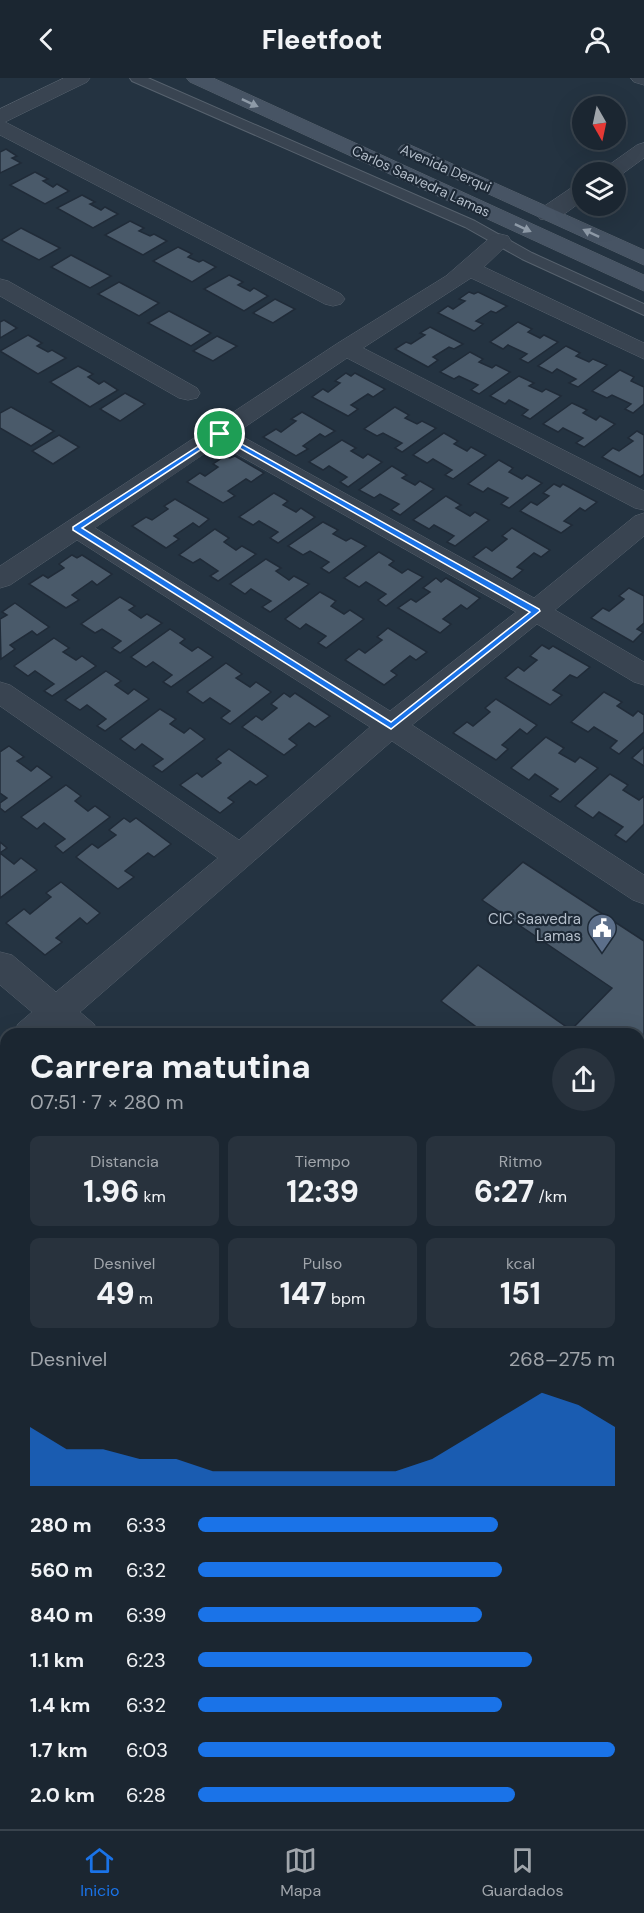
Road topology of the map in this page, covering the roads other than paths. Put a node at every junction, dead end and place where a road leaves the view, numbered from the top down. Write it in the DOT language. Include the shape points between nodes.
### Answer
graph roads {
  1 [pos="80,78"];
  2 [pos="137,78"];
  3 [pos="197,78"];
  4 [pos="0,117"];
  5 [pos="0,127"];
  6 [pos="387,141"];
  7 [pos="644,149"];
  8 [pos="625,162"];
  9 [pos="572,198"];
  10 [pos="548,214"];
  11 [pos="500,241"];
  12 [pos="644,258"];
  13 [pos="469,268"];
  14 [pos="644,284"];
  15 [pos="0,286"];
  16 [pos="333,299"];
  17 [pos="644,310"];
  18 [pos="346,348"];
  19 [pos="644,352"];
  20 [pos="188,393"];
  21 [pos="220,434"];
  22 [pos="644,502"];
  23 [pos="644,522"];
  24 [pos="76,528"];
  25 [pos="0,579"];
  26 [pos="536,611"];
  27 [pos="644,675"];
  28 [pos="0,692"];
  29 [pos="391,726"];
  30 [pos="240,858"];
  31 [pos="644,891"];
  32 [pos="0,965"];
  33 [pos="57,1011"];
  34 [pos="37,1028"];
  35 [pos="75,1028"];
  1 -- 4 [label="street"];
  2 -- 11 [label="lane" via="470,224"];
  3 -- 14 [label="main road, Carlos Saavedra Lamas, one-way"];
  5 -- 16 [label="street"];
  6 -- 10 [label="main road, Avenida Derqui"];
  7 -- 8 [label="street"];
  9 -- 10 [label="street"];
  12 -- 10 [label="main road, Avenida Derqui, one-way"];
  11 -- 13 [label="street"];
  11 -- 17 [label="lane"];
  13 -- 18 [label="street"];
  13 -- 19 [label="street"];
  15 -- 20 [label="street"];
  18 -- 21 [label="street"];
  18 -- 22 [label="street"];
  21 -- 24 [label="street"];
  21 -- 26 [label="street"];
  23 -- 26 [label="street"];
  24 -- 25 [label="street"];
  24 -- 29 [label="street"];
  26 -- 27 [label="street"];
  26 -- 29 [label="street"];
  28 -- 30 [label="street"];
  29 -- 30 [label="street"];
  29 -- 31 [label="street"];
  30 -- 33 [label="street"];
  32 -- 33 [label="street"];
  33 -- 34 [label="street"];
  33 -- 35 [label="street"];
}
